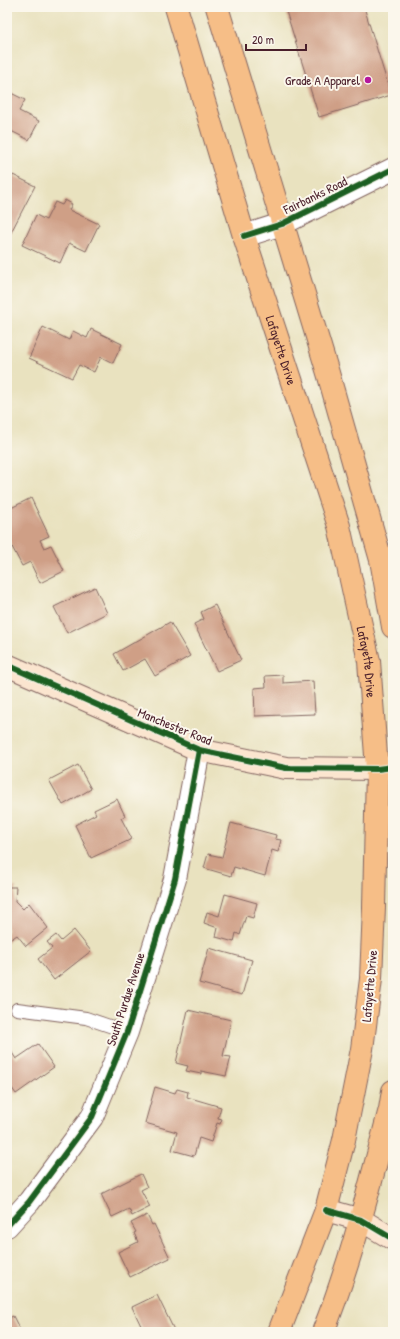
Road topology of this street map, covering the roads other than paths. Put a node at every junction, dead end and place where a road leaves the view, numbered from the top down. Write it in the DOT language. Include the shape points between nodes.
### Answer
graph roads {
  1 [pos="176,7"];
  2 [pos="217,7"];
  3 [pos="393,169"];
  4 [pos="282,224"];
  5 [pos="244,236"];
  6 [pos="393,627"];
  7 [pos="7,665"];
  8 [pos="199,750"];
  9 [pos="385,768"];
  10 [pos="17,1009"];
  11 [pos="127,1032"];
  12 [pos="393,1091"];
  13 [pos="326,1210"];
  14 [pos="360,1220"];
  15 [pos="7,1226"];
  16 [pos="393,1239"];
  17 [pos="279,1332"];
  18 [pos="323,1332"];
  1 -- 5 [label="main road, Lafayette Drive"];
  2 -- 4 [label="main road"];
  3 -- 4 [label="street, Fairbanks Road"];
  4 -- 5 [label="street, Fairbanks Road"];
  4 -- 6 [label="main road" via="328,373 381,560"];
  5 -- 9 [label="main road, Lafayette Drive" via="339,526 368,661"];
  7 -- 8 [label="street, Manchester Road"];
  8 -- 9 [label="street, Manchester Road" via="286,768"];
  8 -- 11 [label="street, South Purdue Avenue" via="175,879"];
  9 -- 13 [label="main road, Lafayette Drive" via="371,979 362,1049 344,1140"];
  10 -- 11 [label="lane" via="86,1018"];
  11 -- 15 [label="street, South Purdue Avenue" via="92,1117 30,1202"];
  12 -- 14 [label="main road"];
  13 -- 14 [label="street"];
  13 -- 17 [label="main road, Lafayette Drive"];
  14 -- 16 [label="street"];
  14 -- 18 [label="main road" via="346,1270"];
}
